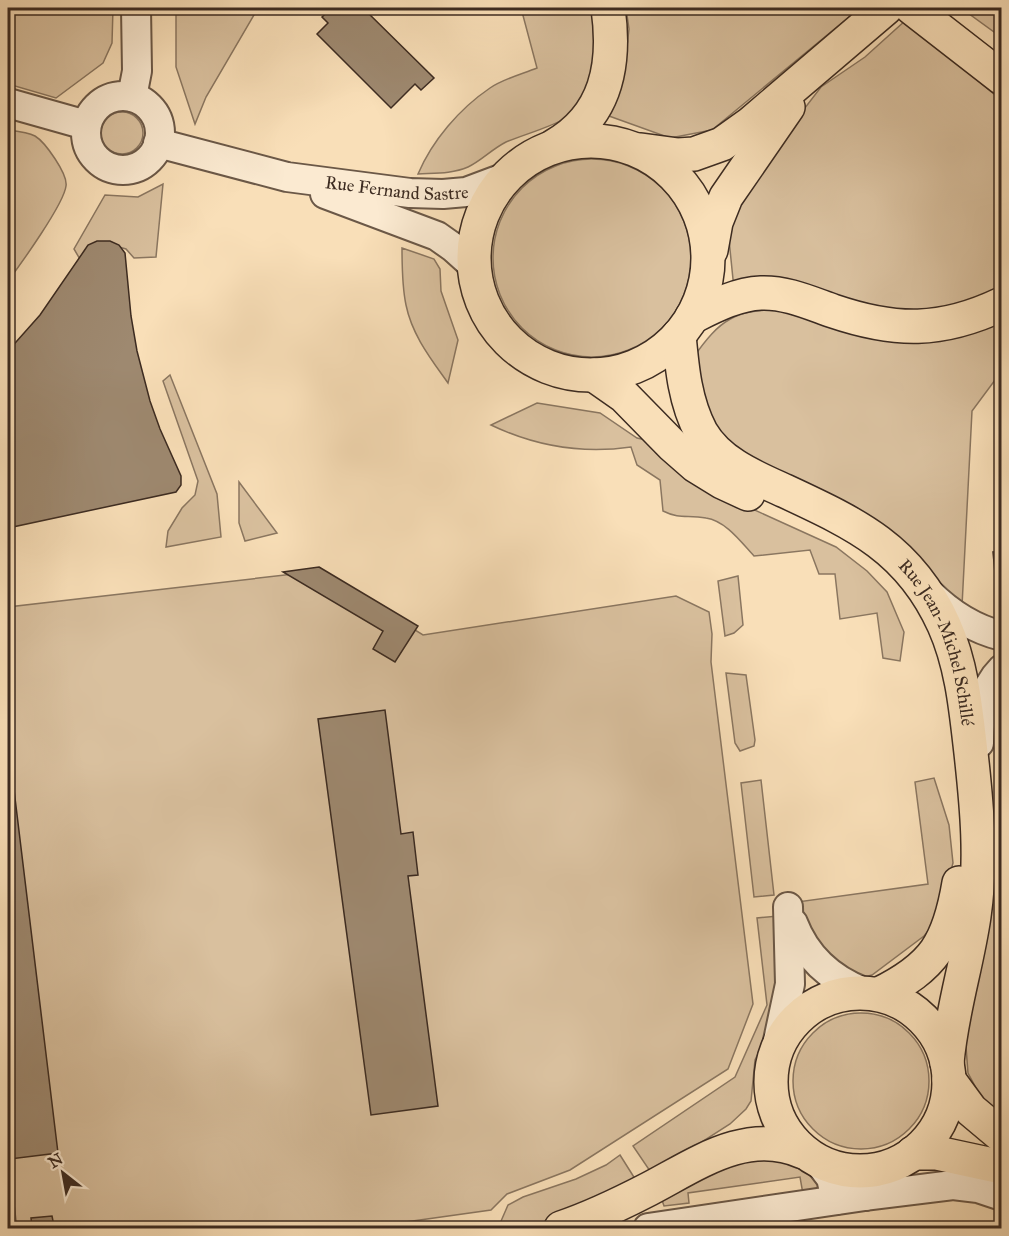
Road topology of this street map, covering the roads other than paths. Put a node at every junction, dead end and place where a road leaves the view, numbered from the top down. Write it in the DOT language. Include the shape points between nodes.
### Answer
graph roads {
  1 [pos="136,8"];
  2 [pos="608,8"];
  3 [pos="886,8"];
  4 [pos="912,8"];
  5 [pos="941,8"];
  6 [pos="838,49"];
  7 [pos="1002,55"];
  8 [pos="1002,78"];
  9 [pos="132,97"];
  10 [pos="8,103"];
  11 [pos="86,125"];
  12 [pos="158,143"];
  13 [pos="552,147"];
  14 [pos="633,148"];
  15 [pos="287,177"];
  16 [pos="506,177"];
  17 [pos="708,264"];
  18 [pos="474,267"];
  19 [pos="1002,304"];
  20 [pos="686,326"];
  21 [pos="594,375"];
  22 [pos="917,582"];
  23 [pos="1002,636"];
  24 [pos="1002,669"];
  25 [pos="976,805"];
  26 [pos="871,993"];
  27 [pos="776,1050"];
  28 [pos="948,1071"];
  29 [pos="770,1084"];
  30 [pos="1002,1136"];
  31 [pos="913,1154"];
  32 [pos="811,1156"];
  33 [pos="1002,1167"];
  34 [pos="678,1174"];
  35 [pos="869,1183"];
  36 [pos="1002,1196"];
  37 [pos="836,1200"];
  38 [pos="561,1228"];
  39 [pos="648,1228"];
  1 -- 9 [label="street" via="137,71"];
  2 -- 13 [label="main road" via="610,57 602,94 582,125"];
  3 -- 6 [label="main road"];
  4 -- 8 [label="main road"];
  5 -- 7 [label="main road"];
  6 -- 14 [label="main road" via="722,144 678,156"];
  6 -- 17 [label="main road" via="799,92 732,186 716,222"];
  9 -- 11 [label="street" via="105,100 93,110"];
  9 -- 12 [label="street" via="146,104 156,117"];
  10 -- 11 [label="street"];
  11 -- 12 [label="street" via="90,151 101,163 116,169 132,169 142,164"];
  12 -- 15 [label="street, Rue Fernand Sastre"];
  13 -- 14 [label="main road" via="588,141"];
  13 -- 16 [label="main road" via="527,159"];
  14 -- 17 [label="main road" via="665,167 690,194 705,228"];
  15 -- 16 [label="street, Rue Fernand Sastre" via="443,194 466,192"];
  15 -- 18 [label="street, Rue Fernand Sastre" via="432,233"];
  16 -- 18 [label="main road" via="482,214 475,240"];
  17 -- 20 [label="main road" via="703,292"];
  18 -- 21 [label="main road" via="477,290 486,312 511,344 544,366"];
  19 -- 20 [label="main road" via="954,322 921,328 871,323 795,297 759,293 727,301"];
  20 -- 21 [label="main road" via="655,356 633,368"];
  20 -- 22 [label="main road, Rue Jean-Michel Schillé" via="683,375 701,431 715,449 752,476 833,513 874,537"];
  21 -- 26 [label="main road, Rue Jean-Michel Schillé" via="624,396 684,456 708,474 826,528 865,552 906,592 928,629 944,670 949,702 960,812 958,884 949,926 933,956 916,973"];
  22 -- 23 [label="street" via="958,617"];
  22 -- 25 [label="main road, Rue Jean-Michel Schillé" via="936,610 955,653"];
  24 -- 25 [label="street" via="988,687 981,710"];
  25 -- 28 [label="main road, Rue Jean-Michel Schillé" via="979,854 975,913 948,1047"];
  26 -- 27 [label="main road" via="833,996 806,1010 791,1024"];
  26 -- 27 [label="street" via="839,980 813,959 798,935 788,907 790,984"];
  26 -- 28 [label="main road" via="898,1001 923,1018 941,1044"];
  27 -- 29 [label="main road"];
  28 -- 30 [label="main road" via="971,1110"];
  28 -- 31 [label="main road" via="945,1108 938,1125"];
  29 -- 32 [label="main road" via="781,1125"];
  29 -- 34 [label="main road" via="761,1108 746,1127"];
  31 -- 33 [label="main road" via="937,1153"];
  31 -- 35 [label="main road"];
  32 -- 34 [label="main road" via="778,1143 744,1145"];
  32 -- 35 [label="main road"];
  32 -- 37 [label="street" via="831,1178"];
  34 -- 38 [label="main road" via="610,1209"];
  35 -- 36 [label="street" via="953,1185"];
  35 -- 37 [label="street"];
  37 -- 39 [label="street"];
}
